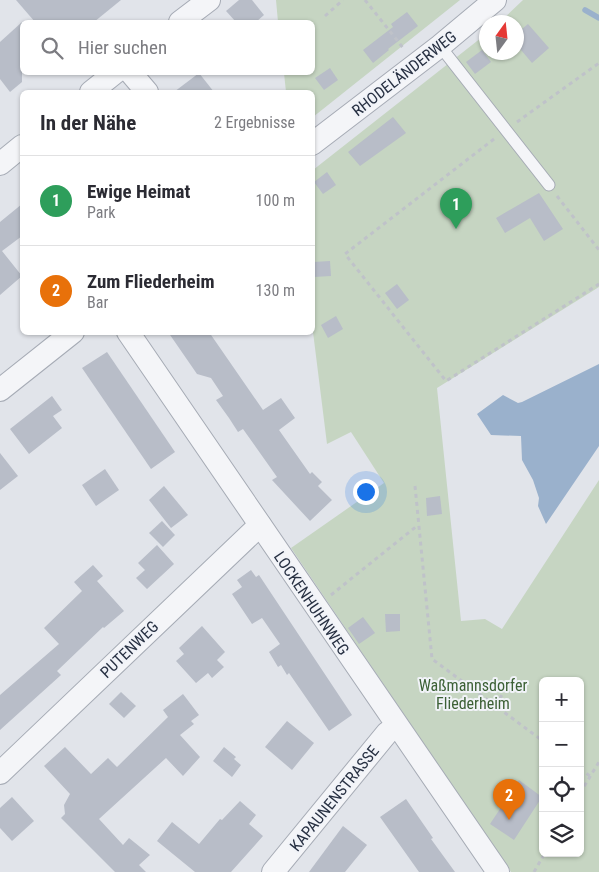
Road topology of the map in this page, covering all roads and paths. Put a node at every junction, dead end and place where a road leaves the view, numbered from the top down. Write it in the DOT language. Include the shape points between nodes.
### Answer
graph roads {
  1 [pos="208,0"];
  2 [pos="342,0"];
  3 [pos="365,0"];
  4 [pos="494,0"];
  5 [pos="324,16"];
  6 [pos="183,20"];
  7 [pos="440,46"];
  8 [pos="404,50"];
  9 [pos="599,63"];
  10 [pos="112,75"];
  11 [pos="133,75"];
  12 [pos="93,90"];
  13 [pos="145,90"];
  14 [pos="505,130"];
  15 [pos="315,142"];
  16 [pos="20,148"];
  17 [pos="0,164"];
  18 [pos="548,185"];
  19 [pos="599,250"];
  20 [pos="599,284"];
  21 [pos="69,335"];
  22 [pos="130,335"];
  23 [pos="0,390"];
  24 [pos="415,486"];
  25 [pos="260,525"];
  26 [pos="419,525"];
  27 [pos="324,600"];
  28 [pos="512,681"];
  29 [pos="494,705"];
  30 [pos="397,726"];
  31 [pos="539,738"];
  32 [pos="599,762"];
  33 [pos="584,772"];
  34 [pos="0,773"];
  35 [pos="590,776"];
  36 [pos="584,787"];
  37 [pos="543,857"];
  38 [pos="272,872"];
  39 [pos="498,872"];
  40 [pos="534,872"];
  1 -- 6 [label="street"];
  2 -- 5 [label="path"];
  3 -- 8 [label="path"];
  4 -- 7 [label="street, RHODELÄNDERWEG"];
  7 -- 14 [label="lane"];
  7 -- 15 [label="street, RHODELÄNDERWEG"];
  9 -- 14 [label="path"];
  10 -- 12 [label="street"];
  11 -- 13 [label="street"];
  14 -- 18 [label="lane"];
  14 -- 20 [label="path" via="344,254 446,381"];
  16 -- 17 [label="street"];
  18 -- 19 [label="path"];
  21 -- 23 [label="street"];
  22 -- 25 [label="street, LOCKENHUHNWEG"];
  24 -- 26 [label="path"];
  25 -- 30 [label="street, LOCKENHUHNWEG"];
  25 -- 34 [label="street, PUTENWEG"];
  26 -- 27 [label="path"];
  26 -- 29 [label="path" via="432,659"];
  28 -- 29 [label="path"];
  29 -- 31 [label="path"];
  30 -- 38 [label="street, KAPAUNENSTRASSE" via="387,733"];
  30 -- 39 [label="street, LOCKENHUHNWEG"];
  32 -- 35 [label="path"];
  33 -- 35 [label="path"];
  35 -- 36 [label="path"];
  37 -- 40 [label="path"];
}
